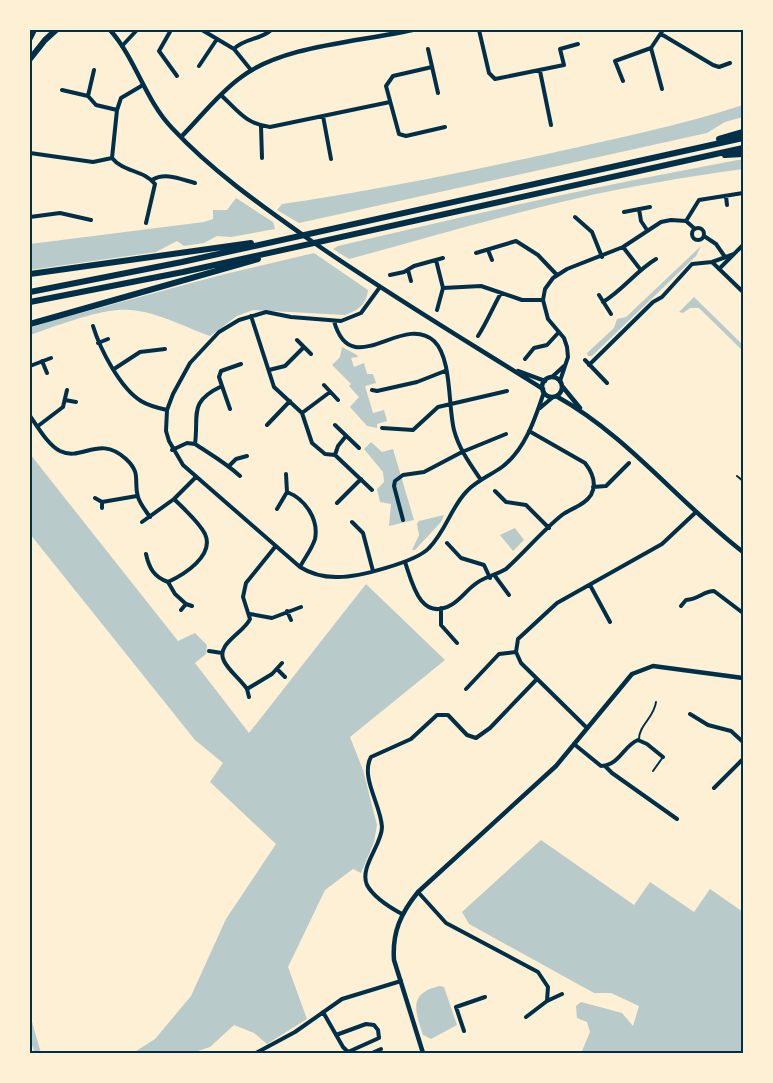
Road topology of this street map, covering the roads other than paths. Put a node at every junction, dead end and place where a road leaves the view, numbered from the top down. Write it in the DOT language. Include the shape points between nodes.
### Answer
graph roads {
  1 [pos="34,30"];
  2 [pos="56,30"];
  3 [pos="110,30"];
  4 [pos="170,30"];
  5 [pos="202,30"];
  6 [pos="271,30"];
  7 [pos="412,30"];
  8 [pos="479,30"];
  9 [pos="135,31"];
  10 [pos="662,32"];
  11 [pos="30,38"];
  12 [pos="217,39"];
  13 [pos="578,44"];
  14 [pos="122,46"];
  15 [pos="651,48"];
  16 [pos="234,49"];
  17 [pos="428,49"];
  18 [pos="30,59"];
  19 [pos="730,63"];
  20 [pos="200,66"];
  21 [pos="432,67"];
  22 [pos="94,70"];
  23 [pos="251,70"];
  24 [pos="540,70"];
  25 [pos="177,76"];
  26 [pos="623,80"];
  27 [pos="143,86"];
  28 [pos="662,88"];
  29 [pos="62,90"];
  30 [pos="438,93"];
  31 [pos="88,96"];
  32 [pos="221,96"];
  33 [pos="390,102"];
  34 [pos="117,110"];
  35 [pos="323,116"];
  36 [pos="551,125"];
  37 [pos="261,126"];
  38 [pos="445,127"];
  39 [pos="743,132"];
  40 [pos="181,137"];
  41 [pos="743,138"];
  42 [pos="692,148"];
  43 [pos="743,148"];
  44 [pos="30,153"];
  45 [pos="743,154"];
  46 [pos="112,158"];
  47 [pos="262,158"];
  48 [pos="696,158"];
  49 [pos="331,159"];
  50 [pos="152,180"];
  51 [pos="195,183"];
  52 [pos="743,193"];
  53 [pos="726,196"];
  54 [pos="727,205"];
  55 [pos="650,207"];
  56 [pos="639,209"];
  57 [pos="624,212"];
  58 [pos="30,217"];
  59 [pos="575,217"];
  60 [pos="91,220"];
  61 [pos="686,221"];
  62 [pos="146,223"];
  63 [pos="695,229"];
  64 [pos="648,230"];
  65 [pos="704,236"];
  66 [pos="279,240"];
  67 [pos="743,244"];
  68 [pos="623,247"];
  69 [pos="281,250"];
  70 [pos="488,250"];
  71 [pos="476,253"];
  72 [pos="734,254"];
  73 [pos="602,257"];
  74 [pos="725,257"];
  75 [pos="443,258"];
  76 [pos="656,259"];
  77 [pos="436,260"];
  78 [pos="492,260"];
  79 [pos="712,262"];
  80 [pos="640,269"];
  81 [pos="719,269"];
  82 [pos="408,270"];
  83 [pos="30,274"];
  84 [pos="390,275"];
  85 [pos="557,275"];
  86 [pos="411,280"];
  87 [pos="380,287"];
  88 [pos="443,288"];
  89 [pos="30,292"];
  90 [pos="501,292"];
  91 [pos="743,292"];
  92 [pos="599,294"];
  93 [pos="542,300"];
  94 [pos="30,302"];
  95 [pos="603,302"];
  96 [pos="437,310"];
  97 [pos="610,314"];
  98 [pos="251,316"];
  99 [pos="334,320"];
  100 [pos="30,324"];
  101 [pos="93,326"];
  102 [pos="559,332"];
  103 [pos="478,336"];
  104 [pos="108,339"];
  105 [pos="297,340"];
  106 [pos="98,343"];
  107 [pos="304,347"];
  108 [pos="165,350"];
  109 [pos="311,354"];
  110 [pos="51,358"];
  111 [pos="526,359"];
  112 [pos="585,360"];
  113 [pos="42,361"];
  114 [pos="241,364"];
  115 [pos="589,365"];
  116 [pos="30,366"];
  117 [pos="564,366"];
  118 [pos="510,368"];
  119 [pos="114,369"];
  120 [pos="269,370"];
  121 [pos="445,371"];
  122 [pos="47,373"];
  123 [pos="552,377"];
  124 [pos="545,381"];
  125 [pos="607,382"];
  126 [pos="561,384"];
  127 [pos="324,385"];
  128 [pos="222,386"];
  129 [pos="67,390"];
  130 [pos="372,390"];
  131 [pos="507,391"];
  132 [pos="544,391"];
  133 [pos="330,392"];
  134 [pos="554,396"];
  135 [pos="65,400"];
  136 [pos="338,400"];
  137 [pos="290,401"];
  138 [pos="76,402"];
  139 [pos="450,406"];
  140 [pos="230,409"];
  141 [pos="167,410"];
  142 [pos="538,410"];
  143 [pos="583,411"];
  144 [pos="302,413"];
  145 [pos="30,416"];
  146 [pos="268,425"];
  147 [pos="335,425"];
  148 [pos="38,426"];
  149 [pos="382,428"];
  150 [pos="529,431"];
  151 [pos="506,434"];
  152 [pos="346,436"];
  153 [pos="194,444"];
  154 [pos="359,448"];
  155 [pos="172,450"];
  156 [pos="462,452"];
  157 [pos="335,455"];
  158 [pos="247,456"];
  159 [pos="629,463"];
  160 [pos="229,466"];
  161 [pos="286,474"];
  162 [pos="240,476"];
  163 [pos="737,476"];
  164 [pos="196,477"];
  165 [pos="361,479"];
  166 [pos="481,480"];
  167 [pos="743,481"];
  168 [pos="593,487"];
  169 [pos="372,490"];
  170 [pos="495,491"];
  171 [pos="287,492"];
  172 [pos="137,496"];
  173 [pos="95,498"];
  174 [pos="174,499"];
  175 [pos="102,502"];
  176 [pos="337,503"];
  177 [pos="102,508"];
  178 [pos="277,509"];
  179 [pos="695,512"];
  180 [pos="150,517"];
  181 [pos="403,520"];
  182 [pos="142,522"];
  183 [pos="352,522"];
  184 [pos="549,528"];
  185 [pos="447,543"];
  186 [pos="275,547"];
  187 [pos="743,552"];
  188 [pos="146,554"];
  189 [pos="405,562"];
  190 [pos="300,567"];
  191 [pos="373,570"];
  192 [pos="493,577"];
  193 [pos="168,582"];
  194 [pos="590,585"];
  195 [pos="509,595"];
  196 [pos="186,604"];
  197 [pos="743,605"];
  198 [pos="192,606"];
  199 [pos="681,606"];
  200 [pos="301,607"];
  201 [pos="441,608"];
  202 [pos="180,610"];
  203 [pos="287,611"];
  204 [pos="741,611"];
  205 [pos="250,614"];
  206 [pos="291,620"];
  207 [pos="610,622"];
  208 [pos="456,643"];
  209 [pos="209,651"];
  210 [pos="516,652"];
  211 [pos="222,653"];
  212 [pos="282,662"];
  213 [pos="277,669"];
  214 [pos="285,676"];
  215 [pos="743,678"];
  216 [pos="536,680"];
  217 [pos="247,689"];
  218 [pos="466,689"];
  219 [pos="250,697"];
  220 [pos="656,702"];
  221 [pos="690,714"];
  222 [pos="587,728"];
  223 [pos="638,740"];
  224 [pos="743,742"];
  225 [pos="574,744"];
  226 [pos="663,757"];
  227 [pos="743,759"];
  228 [pos="605,766"];
  229 [pos="653,771"];
  230 [pos="714,788"];
  231 [pos="677,819"];
  232 [pos="418,892"];
  233 [pos="402,914"];
  234 [pos="401,981"];
  235 [pos="562,994"];
  236 [pos="485,997"];
  237 [pos="547,1001"];
  238 [pos="323,1012"];
  239 [pos="526,1018"];
  240 [pos="464,1031"];
  241 [pos="336,1035"];
  242 [pos="381,1049"];
  243 [pos="349,1052"];
  244 [pos="256,1053"];
  245 [pos="372,1053"];
  246 [pos="423,1053"];
  1 -- 11 [label="highway"];
  2 -- 18 [label="highway"];
  3 -- 14 [label="street"];
  4 -- 25 [label="street" via="159,51"];
  5 -- 12 [label="street"];
  6 -- 16 [label="street"];
  7 -- 23 [label="street" via="290,54"];
  8 -- 24 [label="street" via="491,77 502,80"];
  9 -- 14 [label="street"];
  10 -- 15 [label="street"];
  10 -- 19 [label="street" via="713,65 719,67"];
  12 -- 16 [label="street"];
  12 -- 20 [label="street"];
  13 -- 24 [label="street" via="560,49 564,65"];
  14 -- 27 [label="street"];
  15 -- 26 [label="street" via="615,60"];
  15 -- 28 [label="street"];
  16 -- 23 [label="street"];
  17 -- 21 [label="street"];
  21 -- 30 [label="street"];
  21 -- 33 [label="street" via="390,78 386,86"];
  22 -- 31 [label="street"];
  23 -- 32 [label="street"];
  24 -- 36 [label="street"];
  27 -- 34 [label="street" via="121,98"];
  27 -- 40 [label="street" via="159,113"];
  29 -- 31 [label="street"];
  31 -- 34 [label="street" via="96,105"];
  32 -- 37 [label="street" via="247,120"];
  32 -- 40 [label="street"];
  33 -- 35 [label="street"];
  33 -- 38 [label="street" via="396,130 402,136"];
  34 -- 46 [label="street"];
  35 -- 37 [label="street"];
  35 -- 49 [label="street"];
  37 -- 47 [label="street"];
  39 -- 42 [label="highway"];
  40 -- 87 [label="street" via="272,214"];
  41 -- 42 [label="highway"];
  42 -- 66 [label="highway"];
  43 -- 48 [label="highway"];
  44 -- 46 [label="street" via="93,162"];
  45 -- 48 [label="highway"];
  46 -- 50 [label="street" via="117,164"];
  48 -- 69 [label="highway"];
  50 -- 51 [label="street" via="169,176"];
  50 -- 62 [label="street" via="155,184"];
  52 -- 53 [label="street"];
  53 -- 54 [label="street"];
  53 -- 61 [label="street" via="699,200"];
  55 -- 56 [label="street"];
  56 -- 57 [label="street"];
  56 -- 64 [label="street" via="641,222"];
  58 -- 60 [label="street" via="60,213"];
  59 -- 73 [label="street" via="592,232"];
  61 -- 63 [label="street"];
  61 -- 64 [label="street" via="666,221"];
  63 -- 65 [label="street" via="701,229"];
  63 -- 65 [label="street" via="694,239 701,240"];
  64 -- 68 [label="street"];
  65 -- 74 [label="street" via="716,244"];
  66 -- 83 [label="highway"];
  66 -- 89 [label="highway"];
  67 -- 72 [label="street"];
  68 -- 73 [label="street"];
  68 -- 80 [label="street"];
  69 -- 94 [label="highway"];
  69 -- 100 [label="highway" via="243,264"];
  70 -- 71 [label="street"];
  70 -- 78 [label="street"];
  70 -- 85 [label="street" via="516,241"];
  72 -- 74 [label="street"];
  72 -- 81 [label="street"];
  73 -- 85 [label="street"];
  74 -- 79 [label="street"];
  75 -- 77 [label="street"];
  76 -- 80 [label="street"];
  77 -- 82 [label="street"];
  77 -- 88 [label="street"];
  79 -- 81 [label="street"];
  79 -- 115 [label="street" via="692,264"];
  80 -- 95 [label="street"];
  81 -- 91 [label="street"];
  82 -- 84 [label="street"];
  82 -- 86 [label="street"];
  85 -- 93 [label="street" via="547,284"];
  87 -- 99 [label="street" via="361,313 341,321"];
  87 -- 118 [label="street"];
  88 -- 90 [label="street" via="481,286"];
  88 -- 96 [label="street"];
  90 -- 93 [label="street" via="522,300"];
  90 -- 103 [label="street"];
  92 -- 95 [label="street"];
  93 -- 102 [label="street" via="548,319"];
  95 -- 97 [label="street"];
  98 -- 99 [label="street" via="266,312"];
  98 -- 120 [label="street"];
  98 -- 141 [label="street" via="219,332 201,350 182,376"];
  99 -- 121 [label="street" via="338,334 347,344 359,348 413,333 422,334 440,349"];
  101 -- 106 [label="street"];
  102 -- 111 [label="street" via="547,345 534,348"];
  102 -- 117 [label="street" via="568,352"];
  104 -- 106 [label="street"];
  105 -- 107 [label="street"];
  106 -- 119 [label="street"];
  107 -- 109 [label="street"];
  107 -- 120 [label="street" via="285,366"];
  108 -- 119 [label="street" via="140,352"];
  110 -- 113 [label="street"];
  112 -- 115 [label="street"];
  113 -- 116 [label="street"];
  113 -- 122 [label="street"];
  114 -- 128 [label="street" via="221,371"];
  115 -- 125 [label="street"];
  117 -- 123 [label="street"];
  117 -- 126 [label="street"];
  118 -- 124 [label="street"];
  118 -- 132 [label="street"];
  119 -- 141 [label="street" via="141,401"];
  120 -- 137 [label="street" via="274,387"];
  121 -- 130 [label="street" via="417,382"];
  121 -- 139 [label="street"];
  123 -- 124 [label="street"];
  123 -- 126 [label="street"];
  124 -- 132 [label="street"];
  126 -- 134 [label="street" via="560,392"];
  126 -- 143 [label="street"];
  127 -- 133 [label="street"];
  128 -- 140 [label="street"];
  128 -- 153 [label="street" via="209,393 197,408"];
  129 -- 135 [label="street"];
  131 -- 139 [label="street"];
  132 -- 134 [label="street"];
  132 -- 142 [label="street"];
  133 -- 136 [label="street"];
  133 -- 144 [label="street"];
  134 -- 142 [label="street"];
  134 -- 143 [label="street"];
  135 -- 138 [label="street"];
  135 -- 148 [label="street" via="63,407"];
  137 -- 144 [label="street"];
  137 -- 146 [label="street"];
  139 -- 149 [label="street" via="438,407 413,430"];
  139 -- 156 [label="street" via="453,429"];
  141 -- 155 [label="street" via="166,431"];
  142 -- 150 [label="street"];
  143 -- 179 [label="street" via="632,450"];
  144 -- 157 [label="street" via="312,443 325,454"];
  145 -- 148 [label="street"];
  147 -- 152 [label="street"];
  148 -- 172 [label="street" via="62,452 111,448 137,474"];
  150 -- 166 [label="street" via="512,458"];
  150 -- 168 [label="street" via="585,463"];
  151 -- 156 [label="street"];
  152 -- 154 [label="street"];
  152 -- 157 [label="street"];
  153 -- 155 [label="street" via="187,443"];
  153 -- 160 [label="street"];
  155 -- 164 [label="street"];
  156 -- 166 [label="street"];
  156 -- 181 [label="street" via="424,472 403,475 395,481"];
  157 -- 165 [label="street"];
  158 -- 160 [label="street" via="236,459"];
  159 -- 168 [label="street" via="606,486"];
  160 -- 162 [label="street"];
  161 -- 171 [label="street"];
  163 -- 167 [label="lane"];
  164 -- 174 [label="street"];
  164 -- 186 [label="street"];
  165 -- 169 [label="street"];
  165 -- 176 [label="street"];
  166 -- 189 [label="street" via="467,490 429,548 419,557"];
  168 -- 184 [label="street" via="590,496 578,508 564,514"];
  170 -- 184 [label="street" via="506,502 526,505"];
  171 -- 178 [label="street"];
  171 -- 190 [label="street" via="306,506 316,530 314,541"];
  172 -- 175 [label="street"];
  172 -- 180 [label="street"];
  173 -- 175 [label="street"];
  174 -- 180 [label="street"];
  174 -- 193 [label="street" via="205,533 208,541 206,550 192,568"];
  175 -- 177 [label="street"];
  179 -- 187 [label="street"];
  179 -- 194 [label="street" via="662,544"];
  180 -- 182 [label="street"];
  183 -- 191 [label="street" via="363,533"];
  184 -- 192 [label="street" via="514,562"];
  185 -- 192 [label="street" via="461,558 484,565"];
  186 -- 190 [label="street"];
  186 -- 205 [label="street" via="246,582 244,601"];
  188 -- 193 [label="street" via="155,575"];
  189 -- 191 [label="street"];
  189 -- 201 [label="street" via="419,600 427,606"];
  190 -- 191 [label="street" via="314,574 339,578"];
  192 -- 195 [label="street"];
  192 -- 201 [label="street" via="474,585 449,606"];
  193 -- 196 [label="street"];
  194 -- 207 [label="street"];
  194 -- 210 [label="street" via="557,602 518,639"];
  196 -- 198 [label="street"];
  196 -- 202 [label="street"];
  197 -- 204 [label="street"];
  199 -- 204 [label="street" via="686,600 714,591"];
  200 -- 203 [label="street"];
  201 -- 208 [label="street" via="441,625"];
  203 -- 205 [label="street" via="272,618"];
  203 -- 206 [label="street"];
  205 -- 211 [label="street" via="247,625 226,644"];
  209 -- 211 [label="street"];
  210 -- 216 [label="street"];
  210 -- 218 [label="street" via="499,654"];
  211 -- 217 [label="street" via="224,662"];
  212 -- 213 [label="street"];
  213 -- 214 [label="street"];
  213 -- 217 [label="street"];
  215 -- 222 [label="street" via="673,667 642,669 623,683"];
  216 -- 222 [label="street"];
  216 -- 233 [label="street" via="490,728 476,738 467,735 448,715 437,715 410,739 371,757 367,770 382,833 366,870 366,883 378,899"];
  217 -- 219 [label="street"];
  220 -- 223 [label="lane" via="655,712 640,731"];
  221 -- 224 [label="street" via="708,725 731,731"];
  222 -- 225 [label="street"];
  223 -- 226 [label="street"];
  223 -- 228 [label="street" via="617,761"];
  225 -- 228 [label="street"];
  225 -- 232 [label="street" via="556,766"];
  226 -- 229 [label="lane"];
  227 -- 230 [label="street"];
  228 -- 231 [label="street"];
  232 -- 233 [label="street"];
  232 -- 237 [label="street" via="446,923 538,972 548,987"];
  233 -- 234 [label="street" via="393,945"];
  234 -- 238 [label="street" via="342,999"];
  234 -- 246 [label="street"];
  235 -- 237 [label="street"];
  236 -- 240 [label="street" via="456,1007"];
  237 -- 239 [label="street"];
  238 -- 241 [label="street"];
  238 -- 244 [label="street"];
  241 -- 243 [label="street"];
  241 -- 243 [label="street" via="366,1024 374,1025 378,1030 379,1038"];
  242 -- 245 [label="street"];
}
